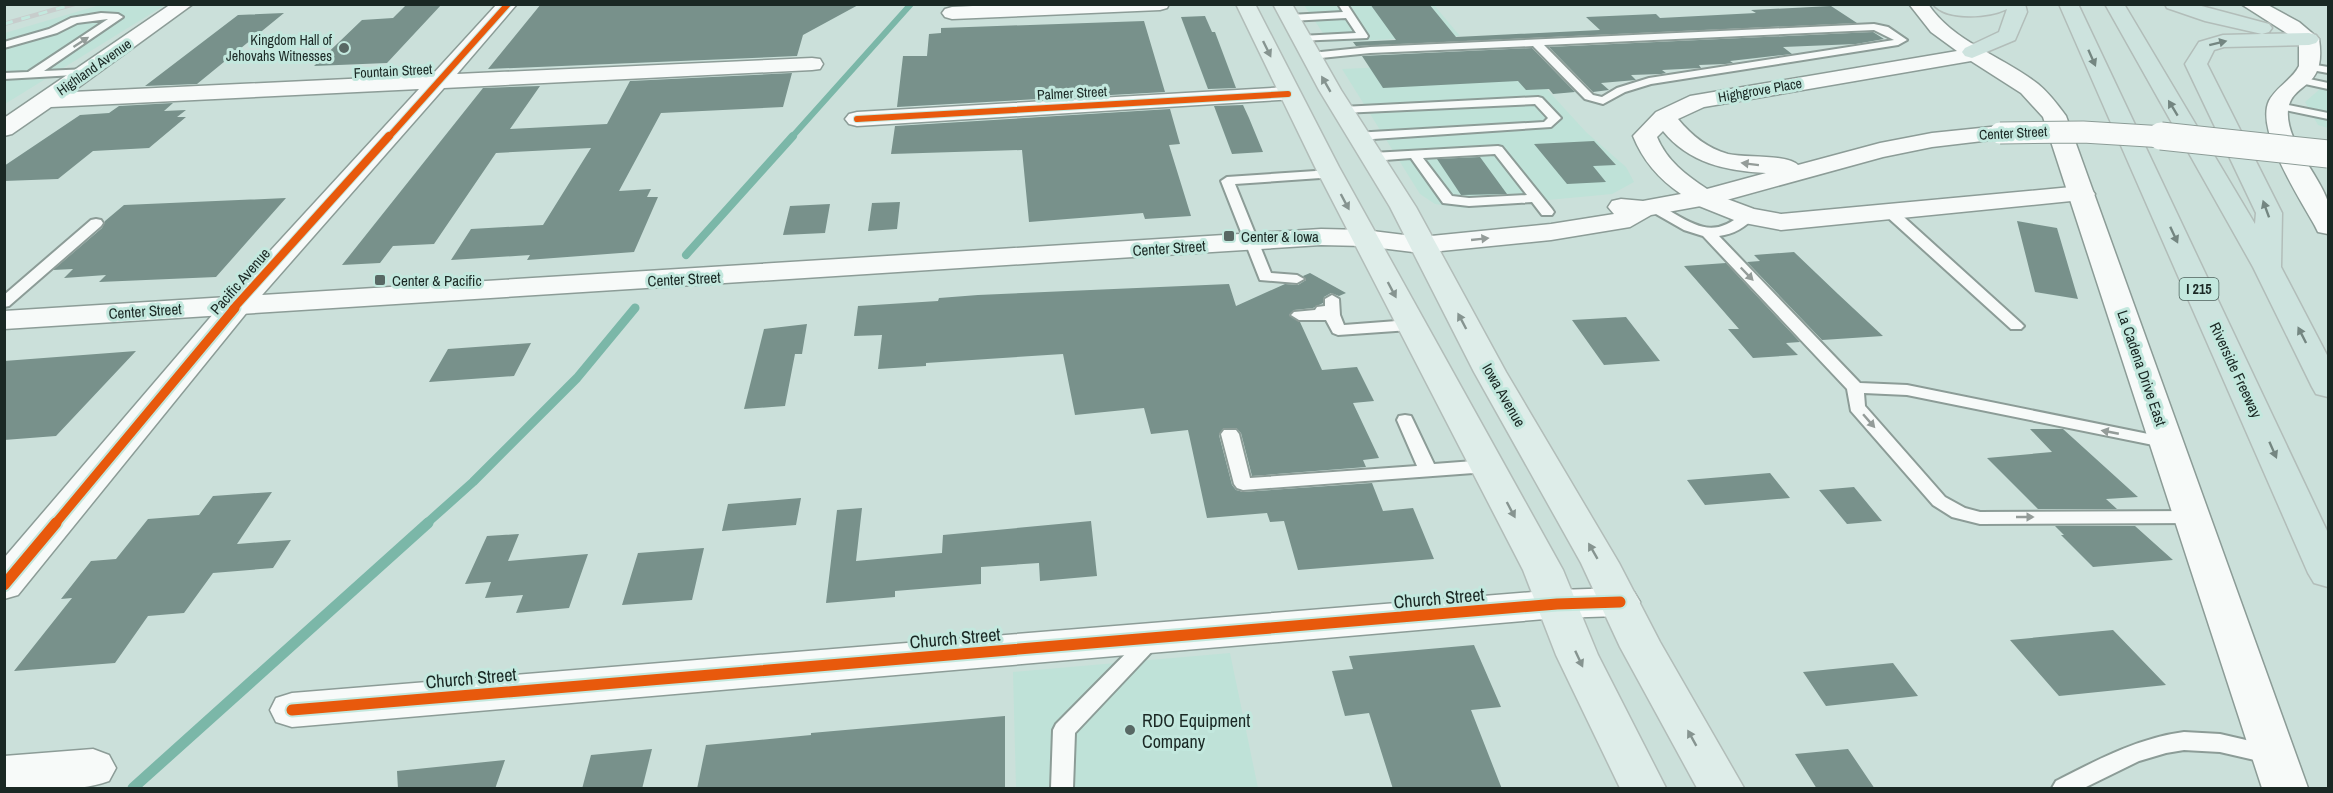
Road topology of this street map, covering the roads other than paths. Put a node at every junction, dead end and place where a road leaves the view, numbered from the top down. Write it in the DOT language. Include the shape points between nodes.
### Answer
graph roads {
  1 [pos="184,4"];
  2 [pos="508,4"];
  3 [pos="1160,4"];
  4 [pos="1245,4"];
  5 [pos="1342,4"];
  6 [pos="1918,4"];
  7 [pos="1942,4"];
  8 [pos="2001,4"];
  9 [pos="2015,4"];
  10 [pos="2068,4"];
  11 [pos="2114,4"];
  12 [pos="2174,4"];
  13 [pos="2259,8"];
  14 [pos="1286,11"];
  15 [pos="952,13"];
  16 [pos="1350,15"];
  17 [pos="2212,17"];
  18 [pos="2319,40"];
  19 [pos="1536,43"];
  20 [pos="4,45"];
  21 [pos="1306,48"];
  22 [pos="1972,52"];
  23 [pos="812,64"];
  24 [pos="1913,65"];
  25 [pos="88,72"];
  26 [pos="2313,72"];
  27 [pos="32,75"];
  28 [pos="4,76"];
  29 [pos="439,82"];
  30 [pos="2328,86"];
  31 [pos="2028,88"];
  32 [pos="1288,94"];
  33 [pos="48,100"];
  34 [pos="2279,106"];
  35 [pos="1342,110"];
  36 [pos="2328,116"];
  37 [pos="1664,117"];
  38 [pos="857,118"];
  39 [pos="1391,121"];
  40 [pos="4,129"];
  41 [pos="1474,129"];
  42 [pos="1358,136"];
  43 [pos="1489,150"];
  44 [pos="2328,154"];
  45 [pos="1415,155"];
  46 [pos="1372,157"];
  47 [pos="1829,164"];
  48 [pos="1331,174"];
  49 [pos="2082,194"];
  50 [pos="1703,198"];
  51 [pos="1541,205"];
  52 [pos="1649,208"];
  53 [pos="1890,212"];
  54 [pos="1748,216"];
  55 [pos="96,223"];
  56 [pos="2328,226"];
  57 [pos="1707,232"];
  58 [pos="1417,234"];
  59 [pos="1364,238"];
  60 [pos="1251,242"];
  61 [pos="2267,267"];
  62 [pos="1265,277"];
  63 [pos="1297,279"];
  64 [pos="1282,286"];
  65 [pos="1264,294"];
  66 [pos="1332,299"];
  67 [pos="4,303"];
  68 [pos="237,305"];
  69 [pos="1317,306"];
  70 [pos="1299,315"];
  71 [pos="1332,315"];
  72 [pos="4,320"];
  73 [pos="1410,325"];
  74 [pos="2016,326"];
  75 [pos="1855,387"];
  76 [pos="2328,387"];
  77 [pos="1405,420"];
  78 [pos="1230,434"];
  79 [pos="2168,443"];
  80 [pos="1487,465"];
  81 [pos="1428,470"];
  82 [pos="2193,517"];
  83 [pos="2328,573"];
  84 [pos="4,585"];
  85 [pos="1620,602"];
  86 [pos="1557,604"];
  87 [pos="1152,638"];
  88 [pos="292,710"];
  89 [pos="2276,756"];
  90 [pos="93,768"];
  91 [pos="4,775"];
  92 [pos="1062,789"];
  93 [pos="1643,789"];
  94 [pos="1721,789"];
  95 [pos="2064,789"];
  96 [pos="2285,789"];
  1 -- 25 [label="main road, Highland Avenue"];
  2 -- 29 [label="main road, Pacific Avenue"];
  3 -- 15 [label="main road"];
  4 -- 32 [label="main road, one-way"];
  5 -- 16 [label="lane"];
  6 -- 22 [label="main road, La Cadena Drive East" via="1931,21"];
  7 -- 8 [label="highway" via="1975,12"];
  9 -- 22 [label="highway" via="2017,12 2008,36"];
  10 -- 83 [label="highway, Riverside Freeway / I 215, one-way"];
  61 -- 11 [label="highway, one-way"];
  12 -- 17 [label="highway"];
  13 -- 17 [label="highway" via="2248,18"];
  13 -- 18 [label="main road"];
  14 -- 16 [label="lane"];
  14 -- 21 [label="main road, Iowa Avenue"];
  16 -- 21 [label="lane" via="1363,36"];
  17 -- 18 [label="highway"];
  18 -- 26 [label="main road" via="2313,55"];
  61 -- 18 [label="highway, one-way" via="2269,213 2196,64 2206,46 2223,41"];
  19 -- 19 [label="lane" via="1874,27 1902,40 1650,81 1603,100 1589,97"];
  19 -- 21 [label="lane" via="1370,50"];
  27 -- 20 [label="lane, one-way" via="118,17 74,20 53,31"];
  35 -- 21 [label="main road, Iowa Avenue, one-way"];
  22 -- 24 [label="main road, Highgrove Place"];
  22 -- 31 [label="main road, La Cadena Drive East"];
  23 -- 29 [label="main road, Fountain Street"];
  24 -- 31 [label="main road" via="1981,74"];
  24 -- 37 [label="main road, Highgrove Place" via="1719,97"];
  25 -- 27 [label="lane"];
  25 -- 33 [label="main road, Highland Avenue"];
  26 -- 30 [label="lane"];
  26 -- 34 [label="main road"];
  27 -- 28 [label="lane"];
  29 -- 33 [label="main road, Fountain Street"];
  29 -- 68 [label="main road, Pacific Avenue"];
  31 -- 49 [label="main road, La Cadena Drive East" via="2054,116"];
  32 -- 38 [label="main road, Palmer Street"];
  32 -- 48 [label="main road"];
  33 -- 40 [label="main road, Highland Avenue"];
  34 -- 36 [label="lane"];
  34 -- 56 [label="main road" via="2278,128"];
  35 -- 39 [label="lane"];
  35 -- 42 [label="main road, Iowa Avenue"];
  47 -- 37 [label="main road, one-way" via="1756,166 1711,156 1684,141"];
  37 -- 50 [label="main road, Highgrove Place" via="1645,136 1650,153"];
  39 -- 41 [label="lane"];
  39 -- 41 [label="lane" via="1538,100 1555,118 1547,125"];
  39 -- 42 [label="lane"];
  41 -- 43 [label="lane"];
  42 -- 46 [label="main road, Iowa Avenue"];
  43 -- 45 [label="lane"];
  43 -- 51 [label="lane" via="1498,150"];
  44 -- 47 [label="main road, Center Street, bridge" via="2168,135 2096,131 2000,133 1932,140"];
  45 -- 46 [label="lane"];
  45 -- 51 [label="lane" via="1448,200"];
  46 -- 58 [label="main road, Iowa Avenue"];
  47 -- 50 [label="main road, Center Street"];
  48 -- 59 [label="main road, one-way"];
  48 -- 60 [label="lane" via="1227,181"];
  49 -- 53 [label="main road"];
  49 -- 79 [label="main road, La Cadena Drive East"];
  50 -- 52 [label="main road, Center Street"];
  50 -- 54 [label="main road"];
  51 -- 52 [label="main road, Center Street"];
  51 -- 58 [label="main road, Center Street"];
  52 -- 57 [label="lane" via="1681,225"];
  58 -- 52 [label="main road, Center Street, one-way" via="1551,232 1621,221"];
  53 -- 54 [label="main road" via="1781,222"];
  53 -- 74 [label="lane"];
  54 -- 57 [label="lane" via="1730,231"];
  55 -- 67 [label="lane"];
  57 -- 75 [label="lane, one-way"];
  58 -- 59 [label="main road, Center Street"];
  85 -- 58 [label="main road, Iowa Avenue, one-way"];
  59 -- 60 [label="main road, Center Street"];
  59 -- 73 [label="main road, one-way"];
  60 -- 62 [label="lane"];
  60 -- 68 [label="main road, Center Street"];
  76 -- 61 [label="highway, one-way"];
  62 -- 63 [label="lane"];
  62 -- 64 [label="lane"];
  62 -- 65 [label="lane"];
  66 -- 71 [label="lane"];
  68 -- 72 [label="main road, Center Street"];
  68 -- 84 [label="main road, Pacific Avenue"];
  69 -- 71 [label="lane"];
  70 -- 71 [label="lane"];
  71 -- 73 [label="lane" via="1338,330"];
  73 -- 80 [label="main road"];
  79 -- 75 [label="lane, one-way" via="1907,390"];
  75 -- 82 [label="lane, one-way" via="1857,407 1939,501 1959,513 1980,518"];
  77 -- 81 [label="lane"];
  78 -- 81 [label="lane" via="1243,484"];
  79 -- 82 [label="main road, La Cadena Drive East"];
  80 -- 81 [label="lane"];
  80 -- 86 [label="main road, one-way"];
  82 -- 89 [label="main road, La Cadena Drive East"];
  85 -- 86 [label="main road, Church Street"];
  94 -- 85 [label="main road, Iowa Avenue, one-way"];
  86 -- 87 [label="main road, Church Street"];
  86 -- 93 [label="main road, one-way" via="1576,655"];
  87 -- 88 [label="main road, Church Street"];
  87 -- 92 [label="lane" via="1064,730"];
  89 -- 95 [label="lane" via="2204,741 2169,742 2110,764"];
  89 -- 96 [label="main road, La Cadena Drive East"];
  90 -- 91 [label="main road"];
}
